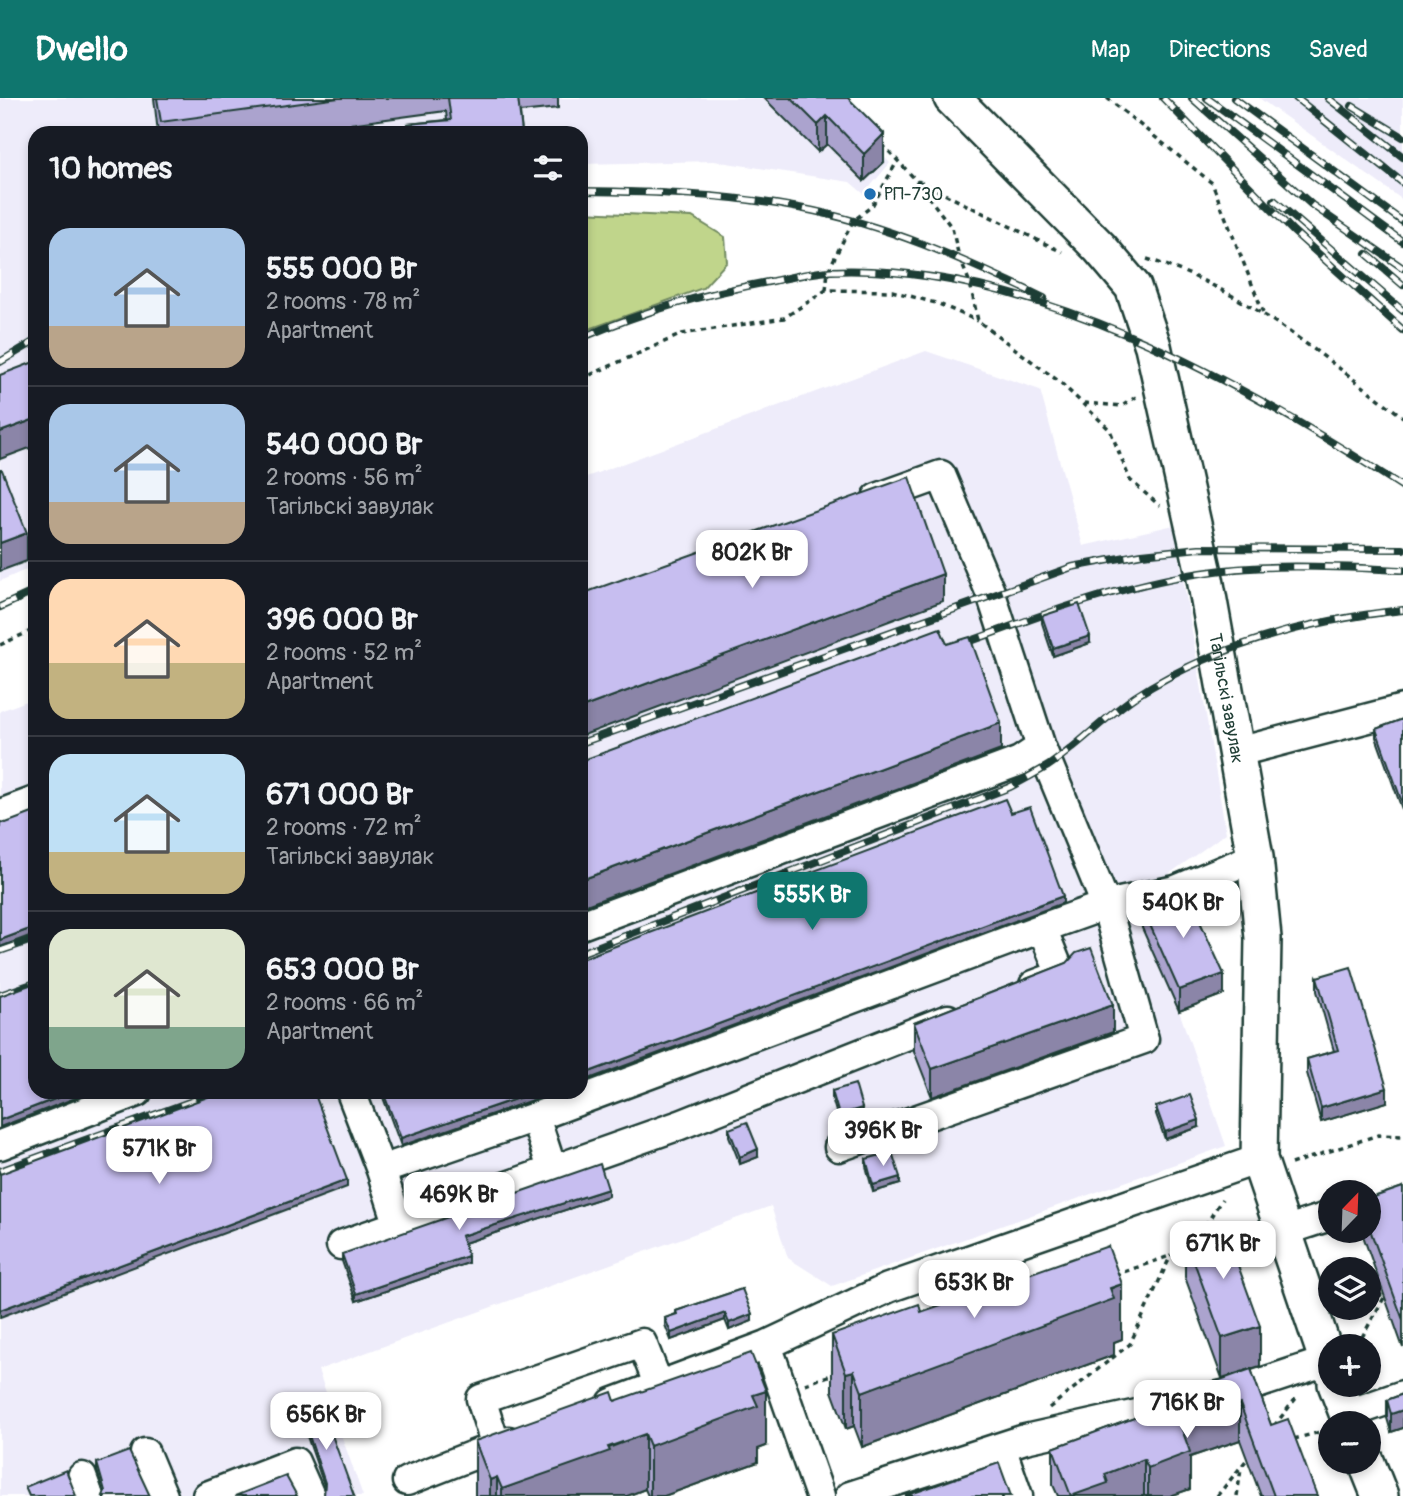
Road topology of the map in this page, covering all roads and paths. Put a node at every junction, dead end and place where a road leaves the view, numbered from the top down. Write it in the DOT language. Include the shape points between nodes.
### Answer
graph roads {
  1 [pos="952,98"];
  2 [pos="1107,98"];
  3 [pos="881,143"];
  4 [pos="898,160"];
  5 [pos="915,179"];
  6 [pos="1100,248"];
  7 [pos="1145,258"];
  8 [pos="827,290"];
  9 [pos="1263,312"];
  10 [pos="978,321"];
  11 [pos="588,376"];
  12 [pos="1161,381"];
  13 [pos="1082,403"];
  14 [pos="1403,417"];
  15 [pos="851,507"];
  16 [pos="1196,532"];
  17 [pos="28,631"];
  18 [pos="0,645"];
  19 [pos="1403,709"];
  20 [pos="1041,747"];
  21 [pos="1238,752"];
  22 [pos="28,804"];
  23 [pos="0,814"];
  24 [pos="1255,858"];
  25 [pos="1106,905"];
  26 [pos="588,922"];
  27 [pos="1042,928"];
  28 [pos="1010,995"];
  29 [pos="972,1010"];
  30 [pos="588,1097"];
  31 [pos="120,1099"];
  32 [pos="354,1099"];
  33 [pos="583,1099"];
  34 [pos="535,1117"];
  35 [pos="1403,1136"];
  36 [pos="0,1145"];
  37 [pos="839,1147"];
  38 [pos="1256,1166"];
  39 [pos="552,1169"];
  40 [pos="381,1170"];
  41 [pos="1318,1218"];
  42 [pos="398,1223"];
  43 [pos="1282,1224"];
  44 [pos="1198,1238"];
  45 [pos="1216,1239"];
  46 [pos="341,1245"];
  47 [pos="1191,1248"];
  48 [pos="1171,1255"];
  49 [pos="1106,1278"];
  50 [pos="1321,1334"];
  51 [pos="767,1345"];
  52 [pos="835,1374"];
  53 [pos="659,1386"];
  54 [pos="1318,1390"];
  55 [pos="783,1392"];
  56 [pos="1381,1393"];
  57 [pos="1403,1395"];
  58 [pos="1327,1397"];
  59 [pos="1333,1397"];
  60 [pos="1044,1412"];
  61 [pos="584,1413"];
  62 [pos="1271,1430"];
  63 [pos="534,1432"];
  64 [pos="1293,1440"];
  65 [pos="496,1446"];
  66 [pos="1001,1447"];
  67 [pos="1255,1449"];
  68 [pos="145,1453"];
  69 [pos="1241,1467"];
  70 [pos="1371,1474"];
  71 [pos="407,1481"];
  72 [pos="163,1496"];
  73 [pos="206,1496"];
  74 [pos="310,1496"];
  75 [pos="820,1496"];
  76 [pos="850,1496"];
  77 [pos="1018,1496"];
  78 [pos="1217,1496"];
  79 [pos="1237,1496"];
  80 [pos="1380,1496"];
  1 -- 6 [label="main road, Тагільскі завулак"];
  2 -- 9 [label="path" via="1212,183"];
  3 -- 4 [label="path"];
  4 -- 5 [label="path"];
  4 -- 8 [label="path" via="872,206 853,221 828,271"];
  5 -- 6 [label="path" via="1069,255"];
  5 -- 10 [label="path" via="952,228"];
  6 -- 12 [label="main road, Тагільскі завулак" via="1133,287"];
  7 -- 9 [label="path" via="1169,265"];
  8 -- 10 [label="path" via="892,291"];
  8 -- 11 [label="path" via="784,318 682,334"];
  9 -- 14 [label="path"];
  10 -- 13 [label="path"];
  12 -- 13 [label="path" via="1122,406"];
  12 -- 16 [label="main road, Тагільскі завулак"];
  13 -- 16 [label="path" via="1110,430 1130,480"];
  15 -- 20 [label="street" via="941,475 999,617"];
  16 -- 21 [label="main road, Тагільскі завулак"];
  17 -- 18 [label="path"];
  19 -- 21 [label="street"];
  20 -- 25 [label="street"];
  20 -- 26 [label="street" via="1020,761"];
  21 -- 24 [label="main road, Тагільскі завулак"];
  22 -- 23 [label="street"];
  24 -- 25 [label="street" via="1176,890"];
  24 -- 38 [label="main road, Тагільскі завулак" via="1263,938"];
  25 -- 27 [label="street"];
  25 -- 37 [label="street" via="1144,1039"];
  27 -- 28 [label="street" via="1061,975"];
  27 -- 30 [label="street"];
  29 -- 39 [label="street" via="680,1125"];
  31 -- 36 [label="street"];
  32 -- 40 [label="street"];
  33 -- 34 [label="street"];
  34 -- 39 [label="street"];
  34 -- 40 [label="street"];
  35 -- 38 [label="path" via="1378,1135"];
  38 -- 43 [label="main road, Тагільскі завулак"];
  38 -- 44 [label="path"];
  38 -- 51 [label="street" via="888,1288"];
  39 -- 42 [label="street"];
  40 -- 42 [label="street"];
  41 -- 43 [label="street"];
  42 -- 46 [label="street"];
  43 -- 45 [label="path"];
  43 -- 50 [label="main road, Тагільскі завулак"];
  47 -- 48 [label="path"];
  48 -- 49 [label="path"];
  48 -- 60 [label="path" via="1130,1343"];
  51 -- 53 [label="street"];
  51 -- 55 [label="street"];
  52 -- 55 [label="path"];
  53 -- 61 [label="street"];
  53 -- 65 [label="street" via="642,1343 481,1399"];
  54 -- 66 [label="street" via="1227,1394"];
  55 -- 75 [label="street"];
  56 -- 57 [label="street"];
  58 -- 62 [label="path"];
  59 -- 64 [label="path"];
  63 -- 65 [label="street"];
  65 -- 71 [label="street"];
  66 -- 76 [label="street"];
  66 -- 77 [label="street"];
  67 -- 69 [label="path"];
  68 -- 72 [label="street"];
  69 -- 78 [label="path"];
  69 -- 79 [label="path"];
  70 -- 80 [label="main road"];
  73 -- 74 [label="street" via="295,1462"];
}
